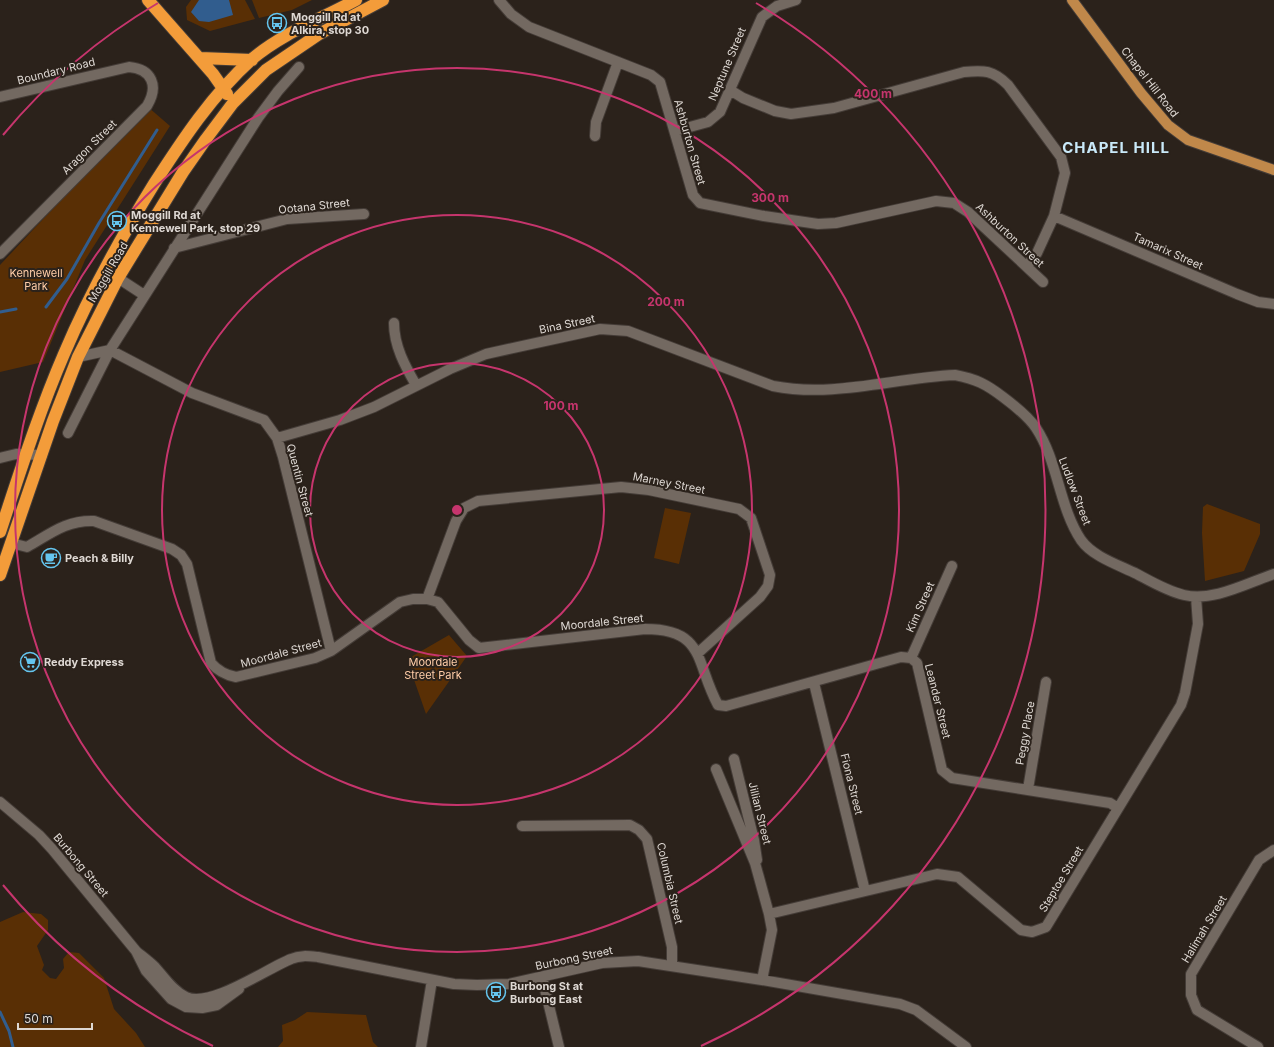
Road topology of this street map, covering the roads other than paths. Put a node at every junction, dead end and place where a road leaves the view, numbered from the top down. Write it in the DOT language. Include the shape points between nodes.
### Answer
graph roads {
  1 [pos="148,0"];
  2 [pos="356,0"];
  3 [pos="383,0"];
  4 [pos="499,0"];
  5 [pos="796,0"];
  6 [pos="1072,0"];
  7 [pos="200,58"];
  8 [pos="252,60"];
  9 [pos="618,62"];
  10 [pos="299,67"];
  11 [pos="117,68"];
  12 [pos="223,88"];
  13 [pos="730,90"];
  14 [pos="0,97"];
  15 [pos="233,103"];
  16 [pos="675,131"];
  17 [pos="595,136"];
  18 [pos="1274,170"];
  19 [pos="364,214"];
  20 [pos="1054,216"];
  21 [pos="174,248"];
  22 [pos="0,254"];
  23 [pos="1027,266"];
  24 [pos="118,278"];
  25 [pos="1043,282"];
  26 [pos="144,294"];
  27 [pos="1274,304"];
  28 [pos="394,323"];
  29 [pos="110,350"];
  30 [pos="78,357"];
  31 [pos="892,382"];
  32 [pos="416,386"];
  33 [pos="68,433"];
  34 [pos="277,438"];
  35 [pos="26,453"];
  36 [pos="42,455"];
  37 [pos="0,458"];
  38 [pos="0,532"];
  39 [pos="11,543"];
  40 [pos="952,566"];
  41 [pos="1274,574"];
  42 [pos="0,576"];
  43 [pos="1196,597"];
  44 [pos="427,599"];
  45 [pos="331,651"];
  46 [pos="698,654"];
  47 [pos="911,658"];
  48 [pos="1046,682"];
  49 [pos="814,683"];
  50 [pos="718,705"];
  51 [pos="734,759"];
  52 [pos="716,769"];
  53 [pos="1028,789"];
  54 [pos="0,802"];
  55 [pos="1118,808"];
  56 [pos="522,826"];
  57 [pos="1274,850"];
  58 [pos="758,874"];
  59 [pos="865,891"];
  60 [pos="769,914"];
  61 [pos="672,965"];
  62 [pos="542,977"];
  63 [pos="432,980"];
  64 [pos="762,980"];
  65 [pos="421,1047"];
  66 [pos="558,1047"];
  67 [pos="966,1047"];
  68 [pos="1258,1047"];
  1 -- 7 [label="highway"];
  2 -- 8 [label="highway, Moggill Road" via="290,33"];
  3 -- 15 [label="highway, Moggill Road" via="319,34 282,58"];
  4 -- 9 [label="street, Ashburton Street" via="511,14 529,27"];
  5 -- 13 [label="street, Neptune Street" via="777,6 762,17"];
  6 -- 18 [label="main road, Chapel Hill Road" via="1141,94 1168,125 1188,140"];
  7 -- 8 [label="highway"];
  7 -- 12 [label="highway"];
  8 -- 12 [label="highway, Moggill Road"];
  9 -- 16 [label="street, Ashburton Street" via="651,75 660,82"];
  9 -- 17 [label="street" via="596,122"];
  10 -- 21 [label="street" via="258,118"];
  11 -- 14 [label="street, Boundary Road"];
  11 -- 22 [label="street, Aragon Street" via="141,68 150,75 153,89 148,106"];
  12 -- 15 [label="highway"];
  12 -- 35 [label="highway, Moggill Road" via="205,109 170,160 108,261 64,352"];
  13 -- 16 [label="street, Neptune Street" via="720,112 708,122"];
  13 -- 20 [label="street" via="742,98 775,111 791,114 834,108 964,72 983,70 999,76 1061,157 1065,173"];
  15 -- 24 [label="highway, Moggill Road" via="183,172"];
  16 -- 23 [label="street, Ashburton Street" via="693,195 700,203 818,224 836,223 936,201 954,203 968,212"];
  19 -- 21 [label="street, Ootana Street" via="287,219"];
  20 -- 23 [label="street" via="1037,252"];
  20 -- 27 [label="street, Tamarix Street" via="1258,302"];
  21 -- 26 [label="street"];
  23 -- 25 [label="street, Ashburton Street"];
  24 -- 26 [label="street"];
  24 -- 30 [label="highway, Moggill Road"];
  26 -- 29 [label="street"];
  28 -- 32 [label="street" via="394,337"];
  29 -- 30 [label="street"];
  29 -- 33 [label="street"];
  29 -- 34 [label="street, Quentin Street" via="192,393 264,420"];
  30 -- 36 [label="highway, Moggill Road"];
  31 -- 32 [label="street, Bina Street" via="823,391 773,386 628,331 600,329 486,354"];
  31 -- 43 [label="street, Ludlow Street" via="955,375 973,378 985,384 1018,408 1036,427 1082,541 1094,552 1164,588"];
  32 -- 34 [label="street, Bina Street" via="360,412"];
  34 -- 45 [label="street, Quentin Street"];
  35 -- 36 [label="street"];
  35 -- 37 [label="street"];
  35 -- 38 [label="highway, Moggill Road"];
  36 -- 39 [label="highway, Moggill Road"];
  39 -- 42 [label="highway, Moggill Road"];
  39 -- 45 [label="street, Moordale Street" via="27,547 69,523 94,521 172,549 181,555 187,564 211,663 228,676 245,675 315,658"];
  40 -- 47 [label="street, Kim Street"];
  41 -- 43 [label="street, Ludlow Street" via="1215,595"];
  43 -- 55 [label="street, Steptoe Street" via="1198,624 1181,705"];
  44 -- 45 [label="street, Moordale Street" via="400,602"];
  44 -- 46 [label="street, Moordale Street" via="438,602 469,640 479,648 664,629 680,634"];
  44 -- 46 [label="street, Marney Street" via="456,521 464,508 478,501 621,486 649,490 739,509 751,518 770,575 768,586 760,597"];
  46 -- 50 [label="street, Moordale Street" via="711,693"];
  47 -- 49 [label="street, Leander Street" via="901,657"];
  47 -- 53 [label="street, Leander Street" via="917,663 942,770 952,778"];
  48 -- 53 [label="street, Peggy Place"];
  49 -- 50 [label="street, Leander Street" via="726,706"];
  49 -- 59 [label="street, Fiona Street"];
  51 -- 58 [label="street, Jillian Street" via="754,840"];
  52 -- 58 [label="street, Jillian Street"];
  53 -- 55 [label="street, Leander Street" via="1110,804"];
  54 -- 63 [label="street, Burbong Street" via="52,849 136,951 178,992 190,998 210,997 252,980 290,959 307,956"];
  55 -- 59 [label="street, Steptoe Street" via="1046,927 1032,932 1021,930 958,878 937,874"];
  56 -- 61 [label="street, Columbia Street" via="630,825 640,830 647,839 656,876 672,947"];
  57 -- 68 [label="street, Halimah Street" via="1259,860 1191,974 1191,995 1197,1010"];
  58 -- 60 [label="street, Jillian Street"];
  59 -- 60 [label="street, Steptoe Street"];
  60 -- 64 [label="street" via="772,930"];
  61 -- 62 [label="street, Burbong Street" via="610,961"];
  61 -- 64 [label="street, Burbong Street"];
  62 -- 63 [label="street, Burbong Street" via="509,984 486,985 460,985"];
  62 -- 66 [label="street"];
  63 -- 65 [label="street"];
  64 -- 67 [label="street, Burbong Street" via="900,1004 916,1010"];
}
